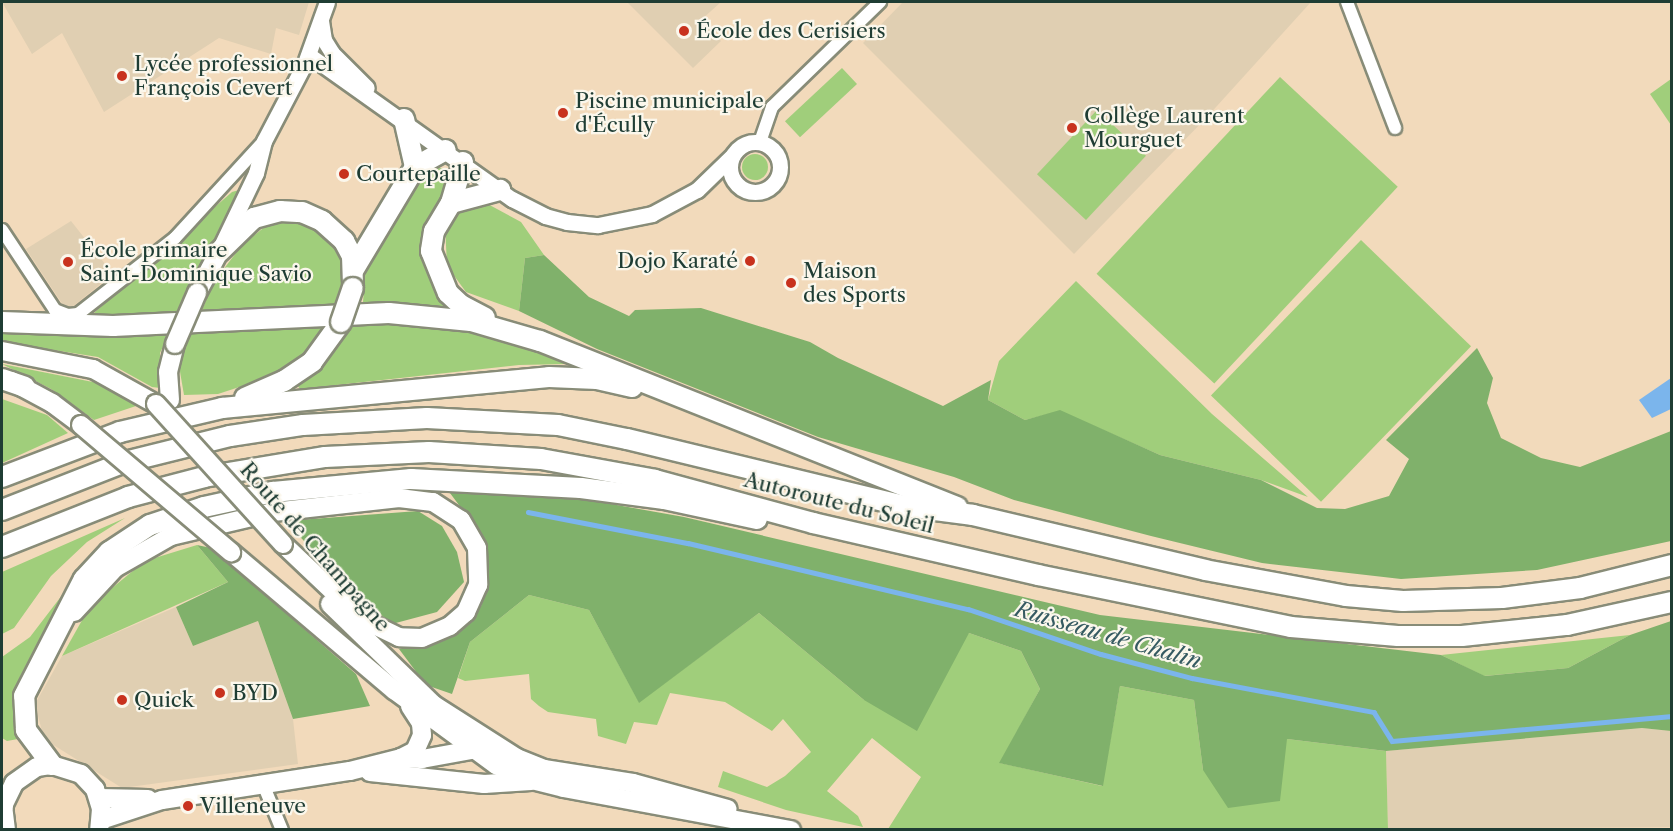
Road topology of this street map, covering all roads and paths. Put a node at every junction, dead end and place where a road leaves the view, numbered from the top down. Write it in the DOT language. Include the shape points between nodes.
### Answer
graph roads {
  1 [pos="327,2"];
  2 [pos="880,2"];
  3 [pos="1347,2"];
  4 [pos="321,21"];
  5 [pos="309,55"];
  6 [pos="404,119"];
  7 [pos="1395,128"];
  8 [pos="264,141"];
  9 [pos="760,142"];
  10 [pos="446,150"];
  11 [pos="732,156"];
  12 [pos="463,162"];
  13 [pos="415,167"];
  14 [pos="735,183"];
  15 [pos="500,190"];
  16 [pos="697,190"];
  17 [pos="451,203"];
  18 [pos="2,230"];
  19 [pos="219,252"];
  20 [pos="354,278"];
  21 [pos="2,322"];
  22 [pos="540,341"];
  23 [pos="6,352"];
  24 [pos="2,378"];
  25 [pos="25,387"];
  26 [pos="163,402"];
  27 [pos="690,402"];
  28 [pos="222,408"];
  29 [pos="2,477"];
  30 [pos="2,510"];
  31 [pos="973,514"];
  32 [pos="813,523"];
  33 [pos="283,544"];
  34 [pos="2,547"];
  35 [pos="1671,565"];
  36 [pos="1671,602"];
  37 [pos="51,646"];
  38 [pos="394,690"];
  39 [pos="470,748"];
  40 [pos="401,758"];
  41 [pos="517,758"];
  42 [pos="52,765"];
  43 [pos="350,771"];
  44 [pos="532,780"];
  45 [pos="263,784"];
  46 [pos="3,797"];
  47 [pos="99,798"];
  48 [pos="162,800"];
  49 [pos="100,825"];
  50 [pos="6,830"];
  51 [pos="282,830"];
  52 [pos="793,830"];
  1 -- 4 [label="street"];
  2 -- 9 [label="street" via="775,104"];
  3 -- 7 [label="street"];
  4 -- 5 [label="street"];
  4 -- 6 [label="street" via="324,40 332,53"];
  5 -- 6 [label="street"];
  5 -- 8 [label="street"];
  6 -- 10 [label="street"];
  6 -- 13 [label="highway"];
  8 -- 18 [label="street" via="175,238 78,314 55,310"];
  8 -- 19 [label="street" via="256,173"];
  9 -- 11 [label="street" via="742,146"];
  9 -- 14 [label="street" via="779,159 777,179 767,189 754,193"];
  10 -- 12 [label="street"];
  10 -- 13 [label="highway"];
  11 -- 14 [label="street" via="730,170"];
  11 -- 16 [label="street"];
  12 -- 15 [label="street"];
  12 -- 17 [label="highway"];
  13 -- 20 [label="highway"];
  14 -- 16 [label="street" via="720,182"];
  15 -- 16 [label="street" via="545,216 598,225 638,219"];
  15 -- 17 [label="highway"];
  17 -- 22 [label="highway" via="434,231 431,251 448,293 472,312"];
  19 -- 20 [label="highway" via="254,218 292,211 312,215 332,228 349,248"];
  19 -- 26 [label="main road, bridge" via="175,344"];
  20 -- 28 [label="highway, bridge" via="342,322 322,352 302,371"];
  21 -- 22 [label="highway" via="113,326 411,314 471,321"];
  22 -- 27 [label="highway"];
  23 -- 26 [label="main road" via="93,369"];
  24 -- 25 [label="highway"];
  25 -- 38 [label="main road, Route de Champagne, bridge" via="81,425"];
  26 -- 33 [label="main road, Route de Champagne, bridge"];
  27 -- 28 [label="highway" via="597,379 549,376"];
  27 -- 31 [label="highway" via="910,485"];
  28 -- 29 [label="highway" via="120,432"];
  30 -- 31 [label="highway, Autoroute du Soleil" via="126,462 230,436 303,425 427,418 558,425 903,506"];
  31 -- 35 [label="highway, Autoroute du Soleil" via="1281,585 1403,601 1539,594"];
  32 -- 34 [label="highway, Autoroute du Soleil" via="655,480 541,459 429,452 287,461 204,477 128,498"];
  32 -- 36 [label="highway, Autoroute du Soleil" via="1203,612 1346,633 1462,636 1524,632 1620,616"];
  32 -- 37 [label="highway" via="748,519 602,490 460,480 373,480 273,492 204,507 150,525 132,536 109,552 84,579"];
  33 -- 37 [label="main road" via="354,612 399,637 422,638 450,626 466,612 478,585 479,557 473,537 454,513 433,502 399,498 273,512 171,536 141,550 90,591"];
  33 -- 41 [label="main road, Route de Champagne" via="330,604 394,669 464,727"];
  37 -- 42 [label="highway" via="24,696 22,717 31,740"];
  38 -- 39 [label="main road, Route de Champagne"];
  38 -- 40 [label="main road" via="421,723 420,744"];
  39 -- 40 [label="main road" via="422,759"];
  39 -- 41 [label="main road"];
  39 -- 44 [label="main road, Route de Champagne"];
  40 -- 43 [label="main road"];
  41 -- 52 [label="main road, Route de Champagne" via="544,769 684,795"];
  42 -- 46 [label="main road" via="24,774"];
  42 -- 47 [label="main road" via="81,774"];
  43 -- 44 [label="main road" via="484,784"];
  43 -- 45 [label="main road"];
  44 -- 52 [label="main road, Route de Champagne"];
  45 -- 48 [label="main road"];
  45 -- 51 [label="street"];
  46 -- 50 [label="main road"];
  47 -- 48 [label="main road"];
  47 -- 49 [label="main road"];
  48 -- 49 [label="main road"];
}
